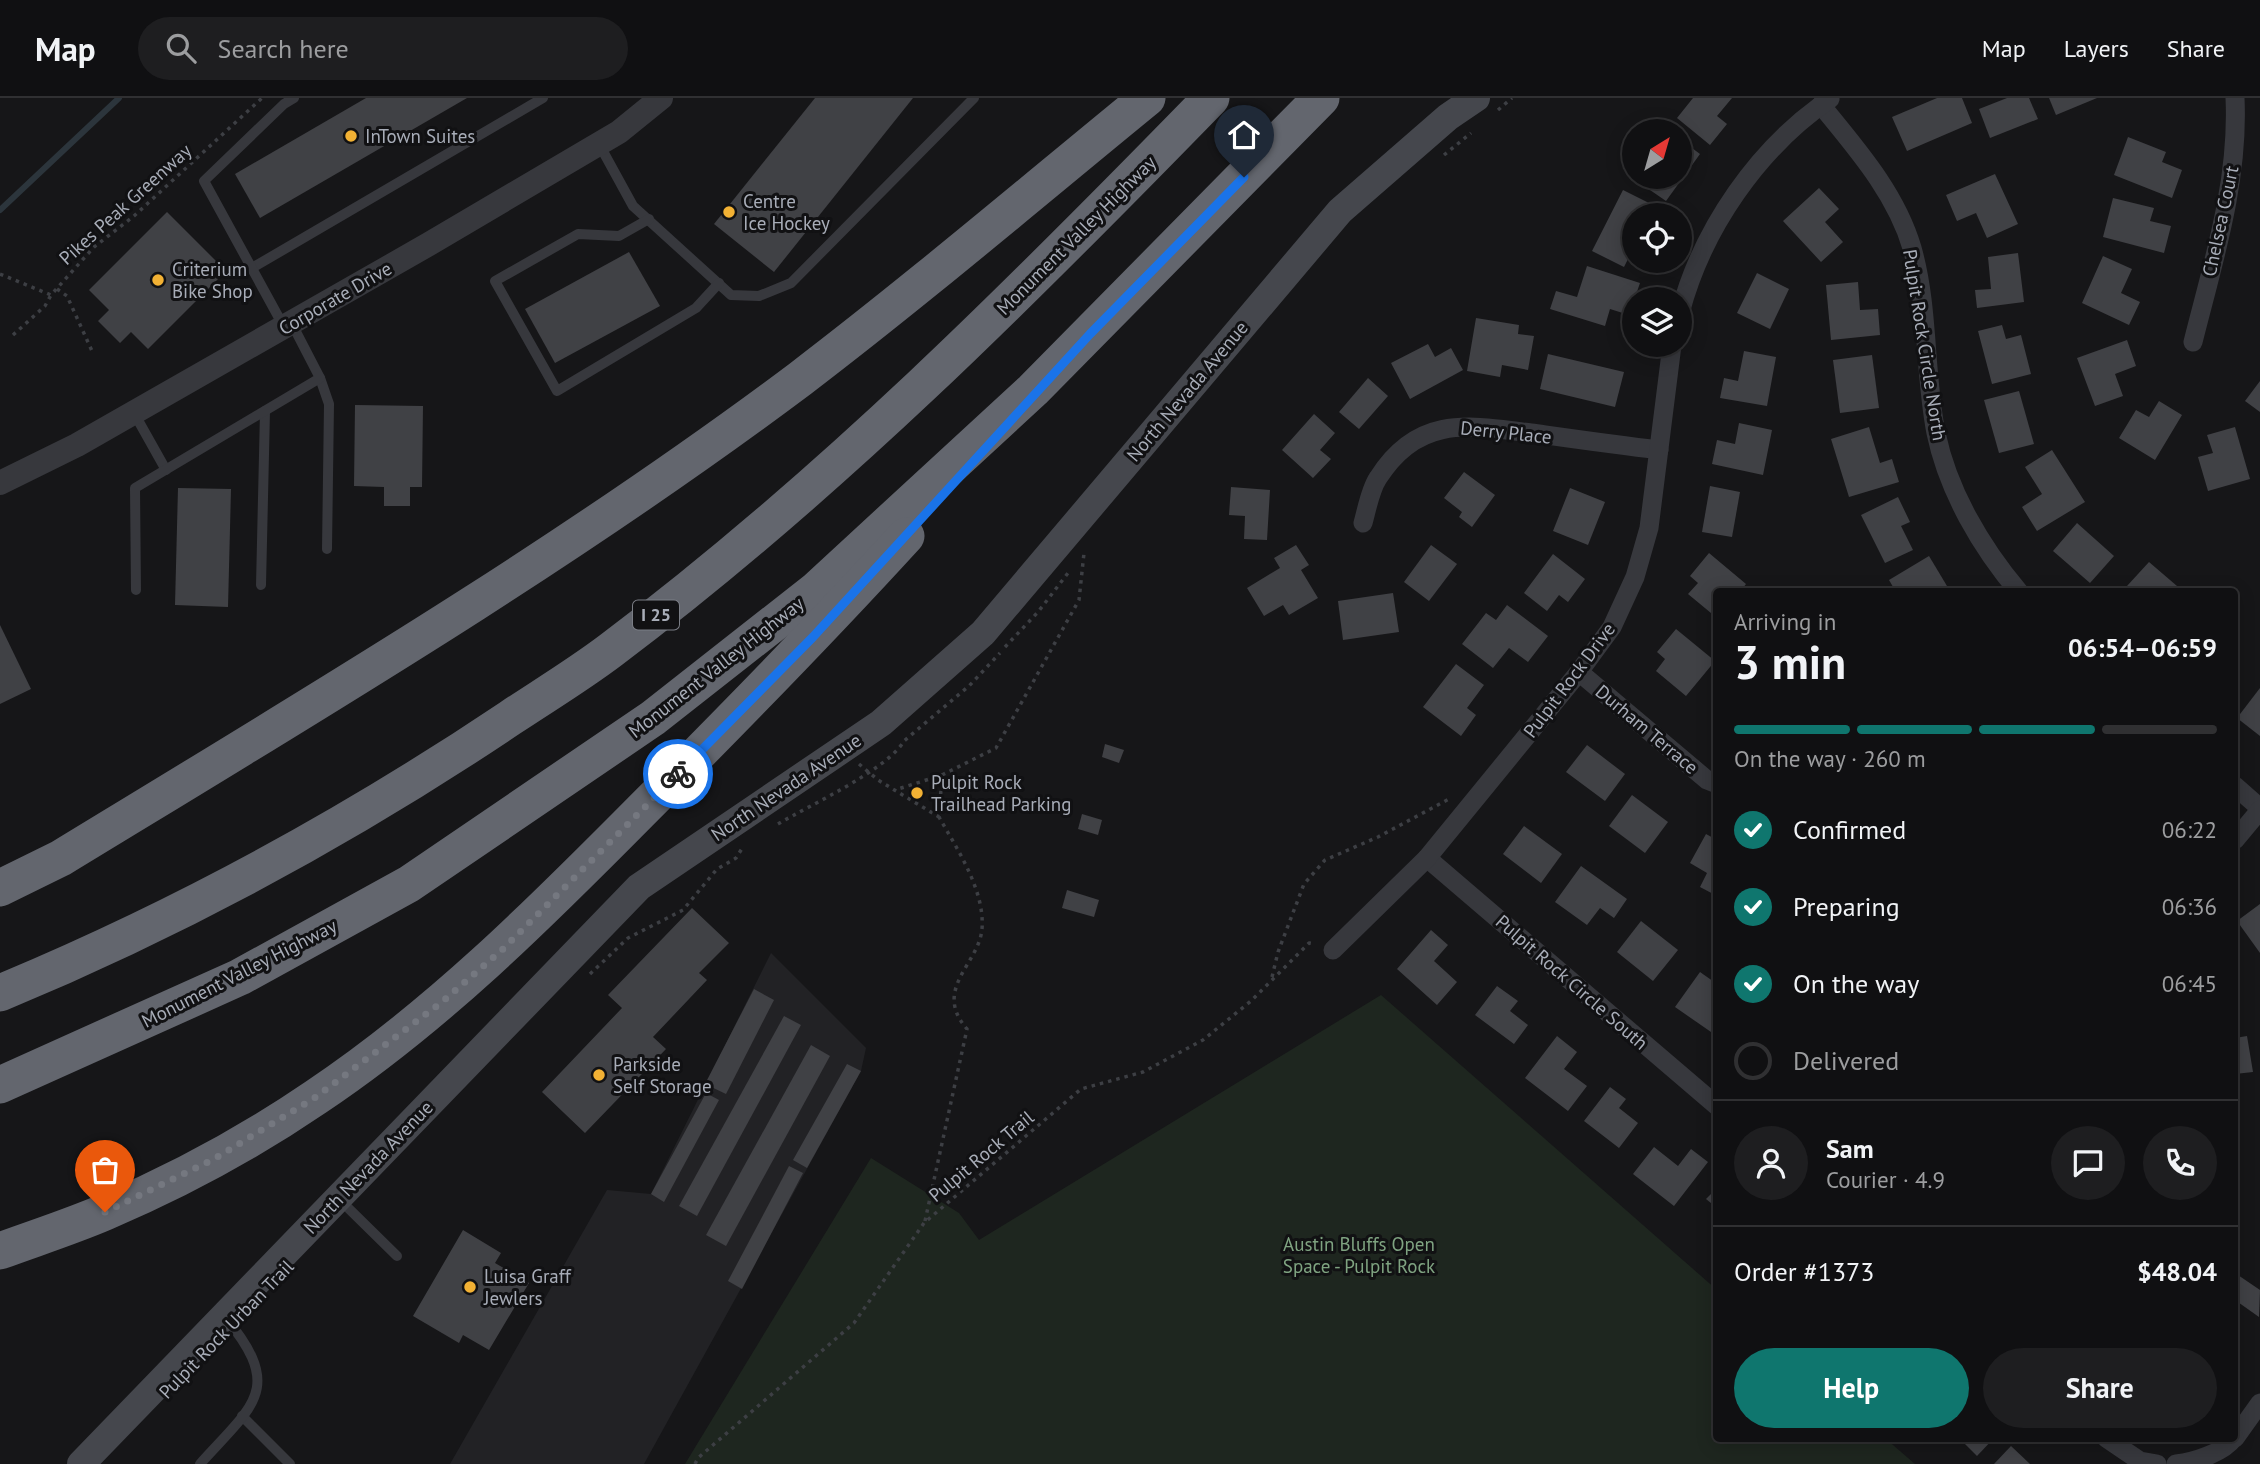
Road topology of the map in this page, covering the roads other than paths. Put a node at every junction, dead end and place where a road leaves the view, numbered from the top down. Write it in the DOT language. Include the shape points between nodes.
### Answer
graph roads {
  1 [pos="294,98"];
  2 [pos="543,98"];
  3 [pos="974,98"];
  4 [pos="1147,98"];
  5 [pos="1211,98"];
  6 [pos="1321,98"];
  7 [pos="2235,98"];
  8 [pos="1826,101"];
  9 [pos="650,102"];
  10 [pos="1483,113"];
  11 [pos="599,143"];
  12 [pos="649,219"];
  13 [pos="252,268"];
  14 [pos="719,283"];
  15 [pos="1688,287"];
  16 [pos="288,325"];
  17 [pos="1090,334"];
  18 [pos="2193,342"];
  19 [pos="1671,357"];
  20 [pos="320,378"];
  21 [pos="265,411"];
  22 [pos="134,413"];
  23 [pos="1659,450"];
  24 [pos="166,470"];
  25 [pos="0,483"];
  26 [pos="1363,523"];
  27 [pos="327,549"];
  28 [pos="261,585"];
  29 [pos="2016,588"];
  30 [pos="136,590"];
  31 [pos="1579,672"];
  32 [pos="1713,782"];
  33 [pos="2238,789"];
  34 [pos="2260,809"];
  35 [pos="2238,836"];
  36 [pos="1427,858"];
  37 [pos="0,888"];
  38 [pos="1333,950"];
  39 [pos="0,993"];
  40 [pos="0,1086"];
  41 [pos="1713,1103"];
  42 [pos="338,1198"];
  43 [pos="0,1251"];
  44 [pos="397,1256"];
  45 [pos="224,1316"];
  46 [pos="2259,1406"];
  47 [pos="242,1416"];
  48 [pos="2238,1434"];
  49 [pos="2112,1442"];
  50 [pos="2232,1442"];
  51 [pos="204,1462"];
  52 [pos="81,1464"];
  53 [pos="290,1464"];
  54 [pos="2157,1464"];
  55 [pos="2176,1464"];
  1 -- 13 [label="lane" via="204,181"];
  2 -- 13 [label="lane"];
  3 -- 14 [label="lane" via="792,283 759,296 731,295"];
  4 -- 37 [label="highway" via="800,379 600,520 404,648 61,858"];
  5 -- 39 [label="highway, Monument Valley Highway / I 25" via="911,398 762,530 609,652 442,764 284,857 94,954"];
  6 -- 17 [label="highway, Monument Valley Highway"];
  7 -- 18 [label="street, Chelsea Court" via="2228,200"];
  8 -- 15 [label="street" via="1763,159 1740,188 1719,220"];
  8 -- 29 [label="street, Pulpit Rock Circle North" via="1900,217 1912,247 1932,409 1946,467 1978,535"];
  9 -- 11 [label="street, Corporate Drive"];
  10 -- 42 [label="main road, North Nevada Avenue" via="1448,117 1340,211 983,634 881,723 639,887"];
  11 -- 12 [label="lane" via="633,206"];
  11 -- 16 [label="street, Corporate Drive"];
  12 -- 14 [label="lane"];
  12 -- 14 [label="lane" via="619,236 578,234 495,281 557,391 696,308"];
  13 -- 16 [label="lane"];
  16 -- 20 [label="lane"];
  16 -- 22 [label="street, Corporate Drive"];
  17 -- 40 [label="highway, Monument Valley Highway" via="816,590 653,718 490,832 409,884 240,977"];
  17 -- 43 [label="highway" via="813,637 522,930 442,1002 316,1097 214,1159 105,1212"];
  19 -- 23 [label="street, Pulpit Rock Drive"];
  20 -- 21 [label="lane"];
  20 -- 27 [label="lane" via="329,404"];
  21 -- 24 [label="lane"];
  21 -- 28 [label="lane"];
  22 -- 24 [label="lane"];
  22 -- 25 [label="street, Corporate Drive"];
  23 -- 26 [label="street, Derry Place" via="1449,426 1411,442 1395,457 1377,479"];
  23 -- 31 [label="street, Pulpit Rock Drive" via="1649,528 1635,578 1612,626"];
  24 -- 30 [label="lane" via="135,488"];
  31 -- 32 [label="street, Durham Terrace"];
  31 -- 36 [label="street, Pulpit Rock Drive"];
  33 -- 34 [label="street"];
  34 -- 35 [label="street"];
  36 -- 38 [label="street, Pulpit Rock Drive"];
  36 -- 41 [label="street, Pulpit Rock Circle South"];
  42 -- 44 [label="lane"];
  42 -- 45 [label="main road, North Nevada Avenue"];
  45 -- 47 [label="lane" via="241,1336 259,1371 258,1392"];
  45 -- 52 [label="main road, North Nevada Avenue"];
  46 -- 48 [label="street"];
  47 -- 51 [label="lane"];
  47 -- 53 [label="lane"];
  49 -- 54 [label="street" via="2140,1461"];
  50 -- 55 [label="street" via="2189,1463"];
}
